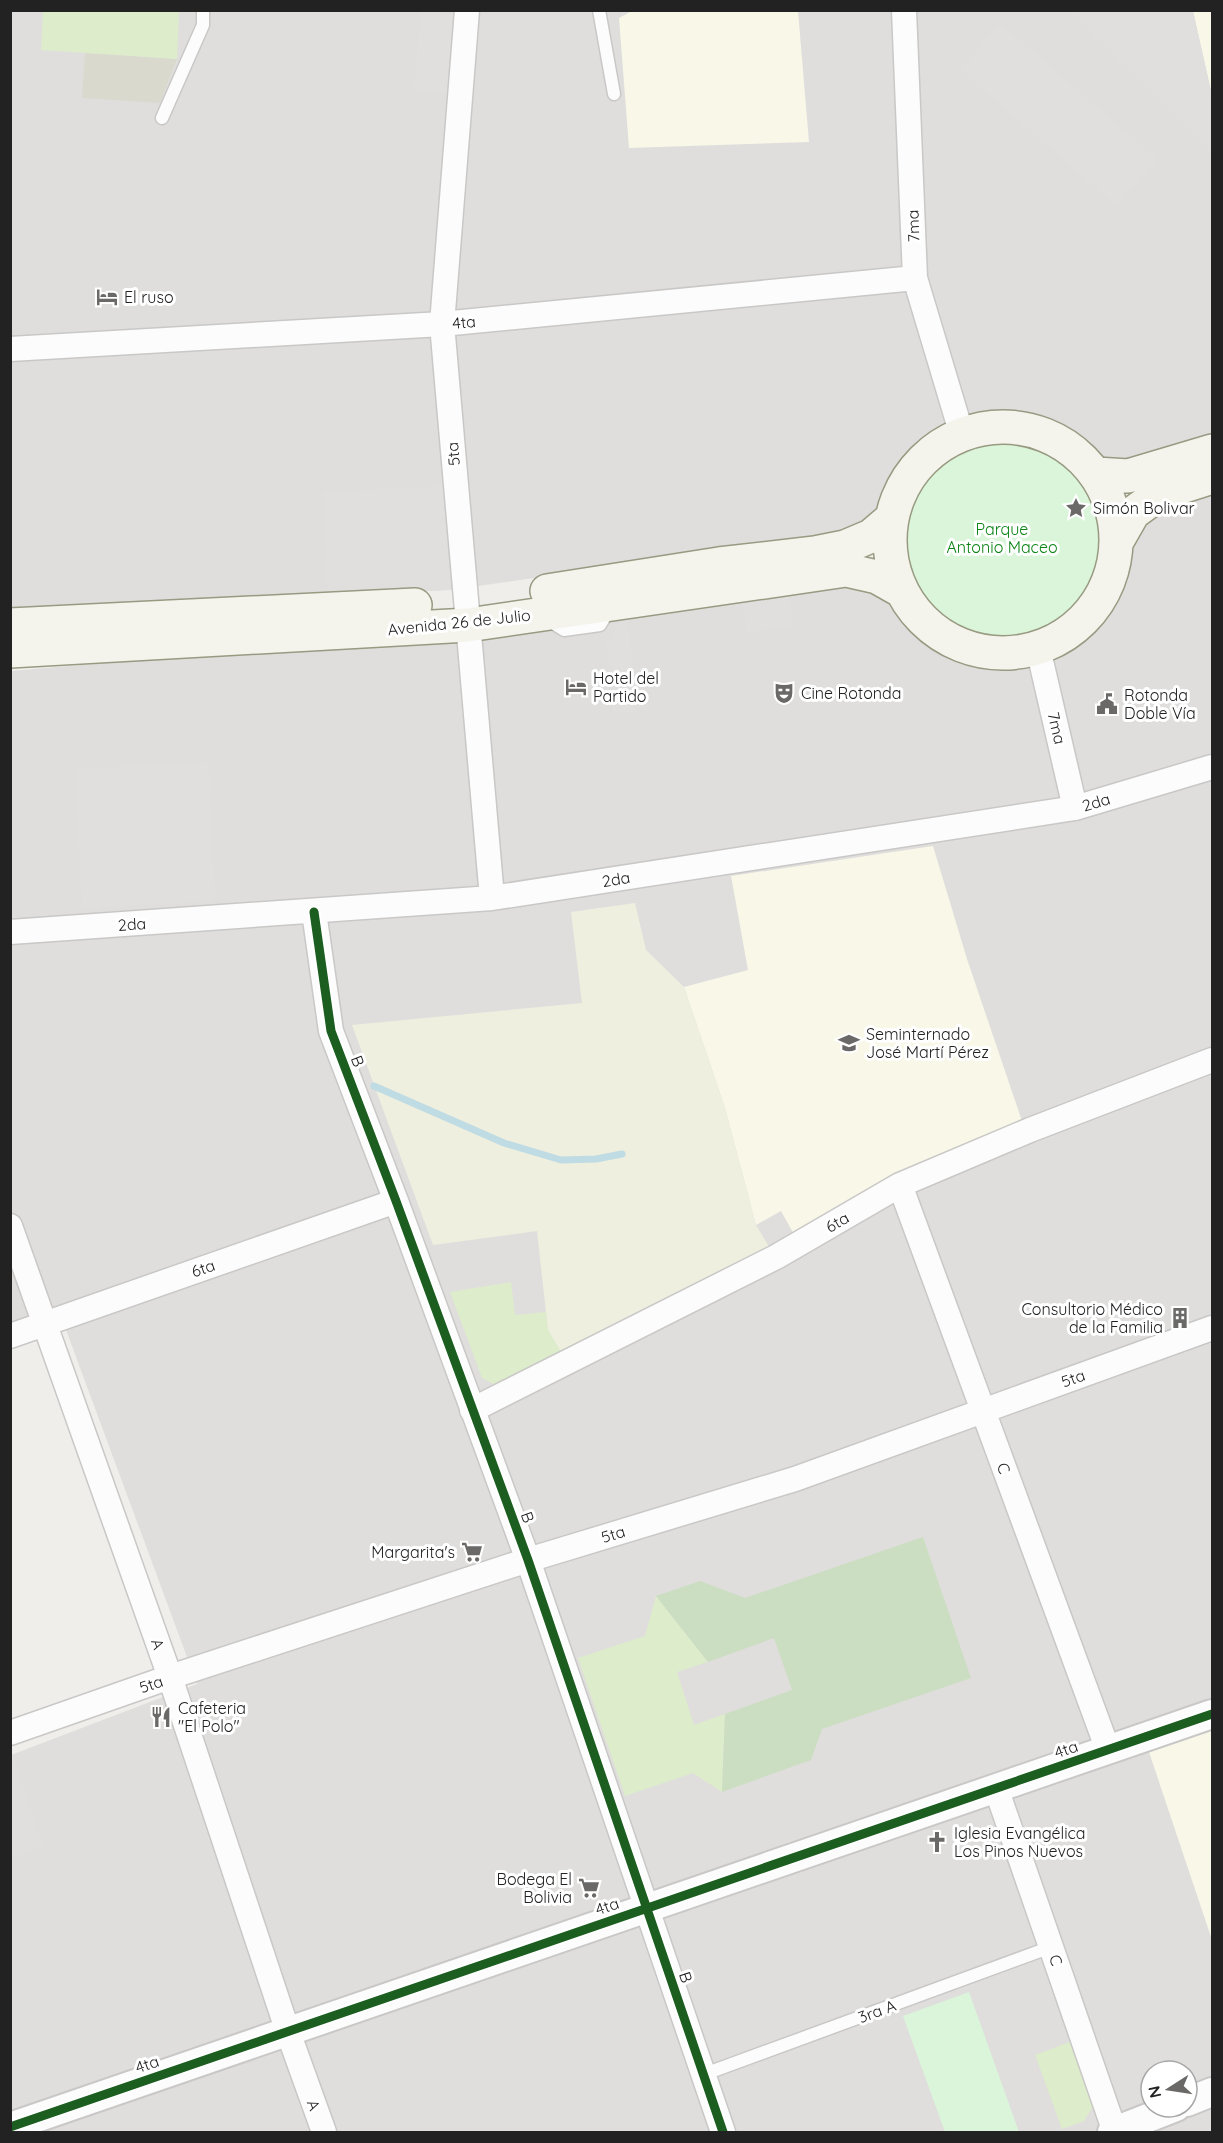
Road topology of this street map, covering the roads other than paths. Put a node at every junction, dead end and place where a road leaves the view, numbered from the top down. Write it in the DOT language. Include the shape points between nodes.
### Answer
graph roads {
  1 [pos="203,10"];
  2 [pos="467,10"];
  3 [pos="599,10"];
  4 [pos="904,10"];
  5 [pos="614,94"];
  6 [pos="162,118"];
  7 [pos="915,278"];
  8 [pos="442,324"];
  9 [pos="10,349"];
  10 [pos="962,435"];
  11 [pos="1212,451"];
  12 [pos="1095,474"];
  13 [pos="1212,477"];
  14 [pos="891,519"];
  15 [pos="1117,541"];
  16 [pos="900,590"];
  17 [pos="467,614"];
  18 [pos="10,625"];
  19 [pos="1038,648"];
  20 [pos="10,651"];
  21 [pos="1212,767"];
  22 [pos="1075,808"];
  23 [pos="492,898"];
  24 [pos="314,912"];
  25 [pos="10,932"];
  26 [pos="1212,1060"];
  27 [pos="900,1185"];
  28 [pos="396,1201"];
  29 [pos="10,1226"];
  30 [pos="45,1324"];
  31 [pos="1212,1328"];
  32 [pos="10,1336"];
  33 [pos="472,1410"];
  34 [pos="983,1410"];
  35 [pos="528,1560"];
  36 [pos="170,1677"];
  37 [pos="1212,1714"];
  38 [pos="10,1733"];
  39 [pos="1108,1750"];
  40 [pos="996,1788"];
  41 [pos="647,1908"];
  42 [pos="1051,1947"];
  43 [pos="288,2032"];
  44 [pos="702,2075"];
  45 [pos="1146,2119"];
  46 [pos="10,2127"];
  47 [pos="1114,2132"];
  48 [pos="324,2133"];
  49 [pos="723,2133"];
  1 -- 6 [label="lane" via="203,25"];
  2 -- 8 [label="street, 5ta"];
  3 -- 5 [label="lane"];
  4 -- 7 [label="street, 7ma"];
  7 -- 8 [label="street, 4ta"];
  7 -- 10 [label="street, 7ma"];
  8 -- 9 [label="street, 4ta"];
  8 -- 17 [label="street, 5ta"];
  10 -- 12 [label="main road" via="978,429 1011,426 1044,434 1073,450"];
  10 -- 14 [label="main road" via="921,461 902,488"];
  11 -- 12 [label="main road" via="1128,476"];
  12 -- 15 [label="main road" via="1111,504"];
  13 -- 15 [label="main road" via="1159,494 1133,513"];
  14 -- 16 [label="main road" via="890,553"];
  14 -- 17 [label="main road, Avenida 26 de Julio" via="871,536 845,547 719,564"];
  15 -- 19 [label="main road" via="1110,579 1092,612 1063,638"];
  16 -- 17 [label="main road, Avenida 26 de Julio" via="876,577 846,570 539,615"];
  16 -- 19 [label="main road" via="922,621 953,643 990,654"];
  17 -- 18 [label="main road, Avenida 26 de Julio"];
  17 -- 20 [label="main road, Avenida 26 de Julio"];
  17 -- 23 [label="street, 5ta"];
  19 -- 22 [label="street, 7ma"];
  21 -- 22 [label="street, 2da"];
  22 -- 23 [label="street, 2da"];
  23 -- 24 [label="street, 2da"];
  24 -- 25 [label="street, 2da"];
  24 -- 28 [label="street, B" via="331,1031"];
  26 -- 27 [label="street, 6ta"];
  27 -- 33 [label="street, 6ta" via="776,1257"];
  27 -- 34 [label="street, C"];
  28 -- 30 [label="street, 6ta"];
  28 -- 33 [label="street, B"];
  29 -- 30 [label="street, A"];
  30 -- 32 [label="street, 6ta"];
  30 -- 36 [label="street, A"];
  31 -- 34 [label="street, 5ta"];
  33 -- 35 [label="street, B"];
  34 -- 35 [label="street, 5ta" via="795,1479"];
  34 -- 39 [label="street, C"];
  35 -- 36 [label="street, 5ta"];
  35 -- 41 [label="street, B"];
  36 -- 38 [label="street, 5ta"];
  36 -- 43 [label="street, A"];
  37 -- 39 [label="street, 4ta"];
  39 -- 40 [label="street, 4ta"];
  40 -- 41 [label="street, 4ta"];
  40 -- 42 [label="street, C"];
  41 -- 43 [label="street, 4ta"];
  41 -- 44 [label="street, B"];
  42 -- 44 [label="lane, 3ra A"];
  42 -- 47 [label="street, C"];
  43 -- 46 [label="street, 4ta"];
  43 -- 48 [label="street, A"];
  44 -- 49 [label="street, B"];
  45 -- 47 [label="street"];
}
